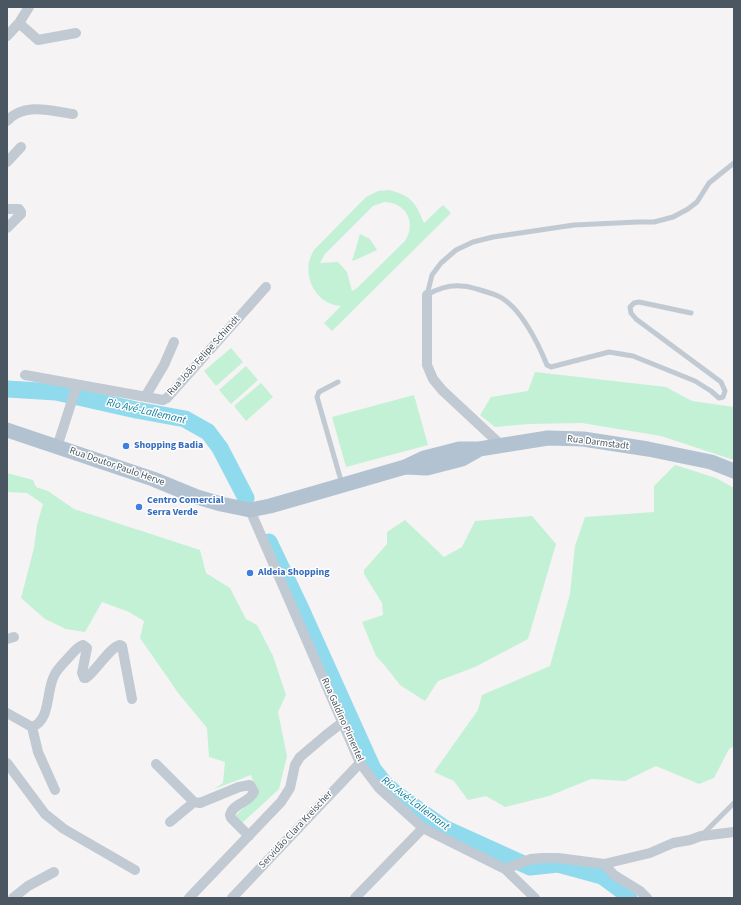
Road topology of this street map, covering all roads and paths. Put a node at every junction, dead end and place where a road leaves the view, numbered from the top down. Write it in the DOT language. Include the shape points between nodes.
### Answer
graph roads {
  1 [pos="29,7"];
  2 [pos="19,23"];
  3 [pos="76,33"];
  4 [pos="7,36"];
  5 [pos="73,114"];
  6 [pos="8,118"];
  7 [pos="21,147"];
  8 [pos="7,162"];
  9 [pos="734,163"];
  10 [pos="7,209"];
  11 [pos="7,228"];
  12 [pos="266,287"];
  13 [pos="427,295"];
  14 [pos="691,313"];
  15 [pos="174,342"];
  16 [pos="25,375"];
  17 [pos="338,382"];
  18 [pos="76,387"];
  19 [pos="146,397"];
  20 [pos="7,430"];
  21 [pos="501,445"];
  22 [pos="57,447"];
  23 [pos="693,459"];
  24 [pos="734,471"];
  25 [pos="734,478"];
  26 [pos="343,485"];
  27 [pos="250,510"];
  28 [pos="132,699"];
  29 [pos="7,714"];
  30 [pos="343,722"];
  31 [pos="32,727"];
  32 [pos="7,763"];
  33 [pos="360,763"];
  34 [pos="156,764"];
  35 [pos="55,790"];
  36 [pos="194,802"];
  37 [pos="734,803"];
  38 [pos="170,822"];
  39 [pos="423,828"];
  40 [pos="734,832"];
  41 [pos="249,836"];
  42 [pos="701,836"];
  43 [pos="604,864"];
  44 [pos="506,869"];
  45 [pos="136,870"];
  46 [pos="54,872"];
  47 [pos="13,898"];
  48 [pos="189,898"];
  49 [pos="232,898"];
  50 [pos="355,898"];
  51 [pos="535,898"];
  52 [pos="647,898"];
  1 -- 2 [label="street"];
  2 -- 3 [label="street" via="38,40"];
  2 -- 4 [label="street"];
  5 -- 6 [label="street" via="30,109"];
  7 -- 8 [label="street"];
  9 -- 13 [label="lane" via="709,182 697,202 673,217 654,222 574,225 473,242 456,250 432,274"];
  10 -- 11 [label="street" via="19,209 21,212"];
  12 -- 19 [label="street, Rua João Felipe Schimdt" via="167,398 163,400"];
  13 -- 14 [label="lane" via="436,289 452,285 469,286 499,296 527,325 547,365 551,367 609,352 633,356 695,381 719,398 723,398 725,391 721,382 636,318 630,307 639,302"];
  13 -- 21 [label="street" via="427,365 433,379"];
  15 -- 19 [label="street"];
  16 -- 18 [label="street, Rua João Felipe Schimdt"];
  17 -- 26 [label="lane" via="319,392 317,397"];
  18 -- 19 [label="street, Rua João Felipe Schimdt"];
  18 -- 22 [label="street"];
  20 -- 22 [label="main road, Rua Doutor Paulo Herve"];
  21 -- 23 [label="main road, Rua Darmstadt" via="548,438 583,439"];
  21 -- 26 [label="main road, Rua Darmstadt" via="479,449 462,459 427,468 405,467"];
  22 -- 27 [label="main road, Rua Doutor Paulo Herve" via="221,504"];
  23 -- 24 [label="main road" via="711,462"];
  23 -- 25 [label="main road"];
  26 -- 27 [label="main road, Rua Darmstadt"];
  27 -- 30 [label="street, Rua Galdino Pimentel"];
  28 -- 31 [label="street" via="122,646 114,647 92,673 84,678 82,673 87,648 83,645 77,648 55,674 50,685 45,712 41,721"];
  29 -- 31 [label="street"];
  30 -- 33 [label="street, Rua Galdino Pimentel"];
  30 -- 41 [label="street" via="300,757 290,788 281,802"];
  31 -- 35 [label="street" via="38,752"];
  32 -- 45 [label="street" via="45,814 64,830"];
  33 -- 39 [label="street, Rua Galdino Pimentel" via="379,788"];
  33 -- 49 [label="street, Servidão Clara Kreischer"];
  34 -- 36 [label="street"];
  36 -- 38 [label="street"];
  36 -- 41 [label="street" via="203,803 250,785 254,792 252,796 234,808 230,815"];
  37 -- 42 [label="lane"];
  39 -- 44 [label="street, Rua Galdino Pimentel"];
  39 -- 50 [label="street"];
  40 -- 42 [label="street"];
  41 -- 48 [label="street"];
  42 -- 43 [label="street" via="673,843 650,853"];
  43 -- 44 [label="street" via="542,858"];
  43 -- 52 [label="street" via="614,875 640,890"];
  44 -- 51 [label="street, Rua Galdino Pimentel"];
  46 -- 47 [label="street" via="28,886"];
}
